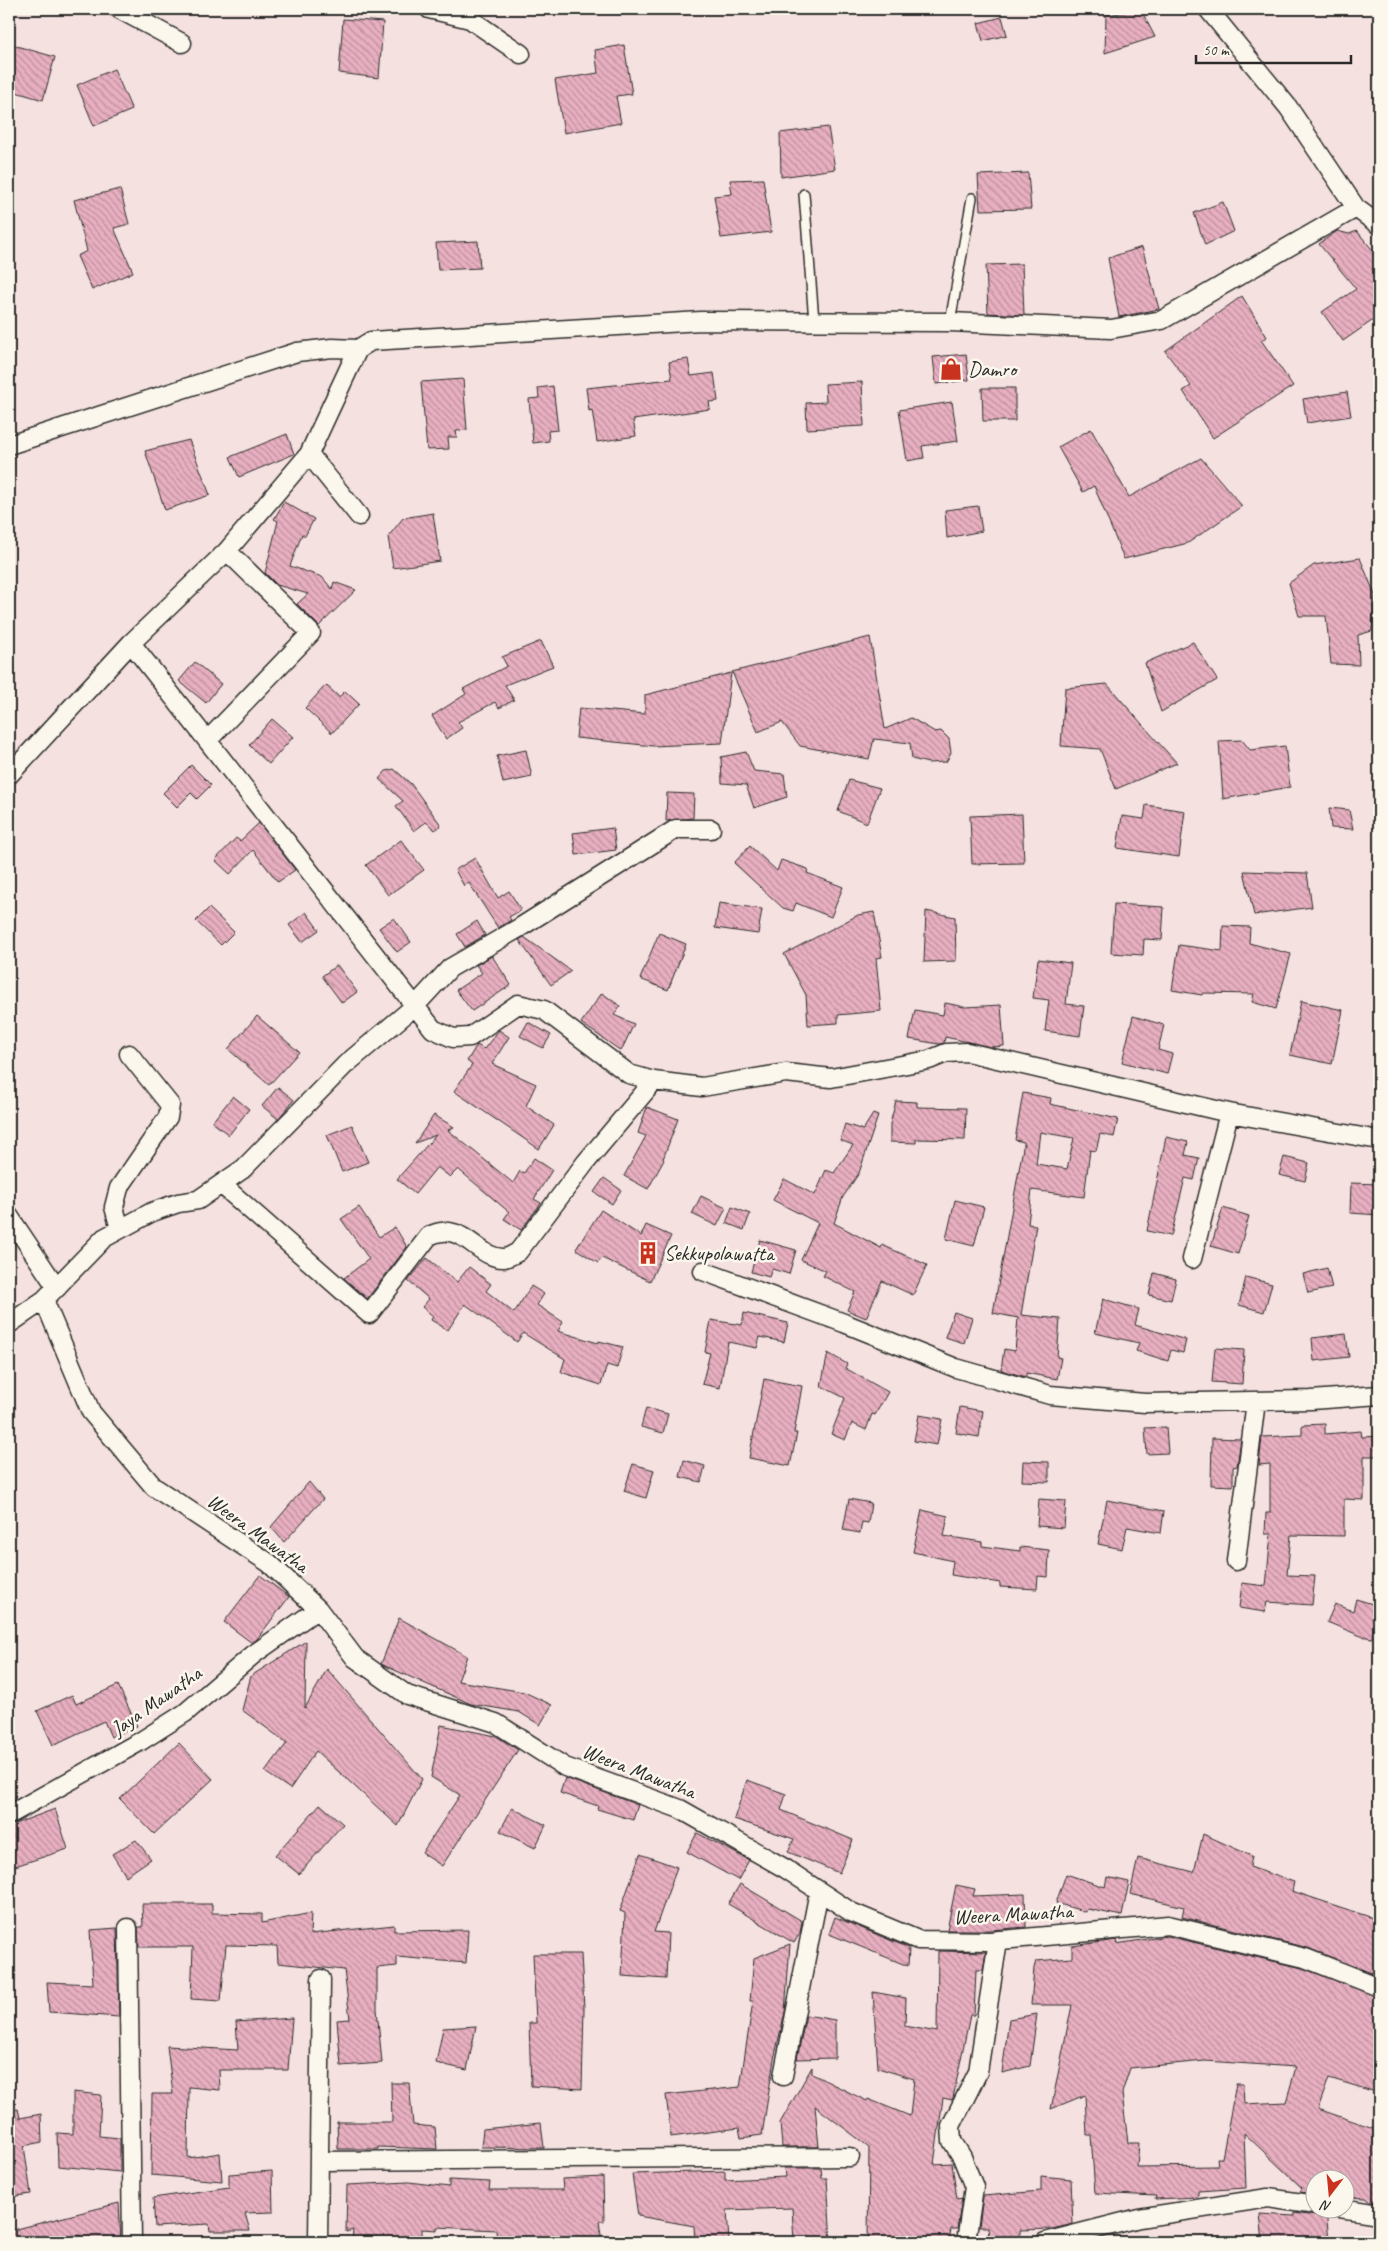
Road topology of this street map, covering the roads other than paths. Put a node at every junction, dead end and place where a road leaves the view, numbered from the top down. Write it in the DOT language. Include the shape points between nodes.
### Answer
graph roads {
  1 [pos="119,9"];
  2 [pos="428,9"];
  3 [pos="1208,9"];
  4 [pos="182,44"];
  5 [pos="521,54"];
  6 [pos="804,194"];
  7 [pos="972,198"];
  8 [pos="1356,208"];
  9 [pos="1379,225"];
  10 [pos="814,321"];
  11 [pos="950,322"];
  12 [pos="358,349"];
  13 [pos="9,446"];
  14 [pos="308,454"];
  15 [pos="359,516"];
  16 [pos="226,551"];
  17 [pos="130,643"];
  18 [pos="208,740"];
  19 [pos="9,775"];
  20 [pos="711,830"];
  21 [pos="415,1006"];
  22 [pos="129,1054"];
  23 [pos="654,1081"];
  24 [pos="1229,1113"];
  25 [pos="1379,1140"];
  26 [pos="221,1184"];
  27 [pos="9,1216"];
  28 [pos="120,1229"];
  29 [pos="1192,1259"];
  30 [pos="703,1271"];
  31 [pos="50,1294"];
  32 [pos="9,1324"];
  33 [pos="1379,1396"];
  34 [pos="1256,1401"];
  35 [pos="1236,1561"];
  36 [pos="318,1609"];
  37 [pos="9,1815"];
  38 [pos="819,1891"];
  39 [pos="128,1928"];
  40 [pos="998,1940"];
  41 [pos="320,1979"];
  42 [pos="1379,1987"];
  43 [pos="783,2076"];
  44 [pos="850,2158"];
  45 [pos="319,2161"];
  46 [pos="1306,2204"];
  47 [pos="1356,2210"];
  48 [pos="1379,2214"];
  49 [pos="132,2242"];
  50 [pos="318,2242"];
  51 [pos="966,2242"];
  52 [pos="1045,2242"];
  1 -- 4 [label="street"];
  2 -- 5 [label="street" via="470,19"];
  3 -- 8 [label="street" via="1288,107"];
  6 -- 10 [label="lane"];
  7 -- 11 [label="lane"];
  8 -- 9 [label="street"];
  8 -- 11 [label="street" via="1162,320 1112,329"];
  10 -- 11 [label="street"];
  10 -- 12 [label="street" via="701,321 381,340 371,341"];
  12 -- 13 [label="street" via="297,352"];
  12 -- 14 [label="street"];
  14 -- 15 [label="street"];
  14 -- 16 [label="street"];
  16 -- 17 [label="street"];
  16 -- 18 [label="street" via="311,633"];
  17 -- 18 [label="street"];
  17 -- 19 [label="street"];
  18 -- 21 [label="street"];
  20 -- 21 [label="street" via="676,829 450,968"];
  21 -- 23 [label="street" via="433,1029 453,1038 470,1037 518,1004 544,1010 629,1074"];
  21 -- 26 [label="street" via="345,1065 243,1169"];
  22 -- 28 [label="street" via="170,1105 168,1117 119,1188 114,1207"];
  23 -- 24 [label="street" via="702,1087 786,1073 831,1078 929,1060 946,1053 967,1052"];
  23 -- 26 [label="street" via="586,1162 518,1252 505,1258 496,1257 454,1232 439,1231 429,1236 369,1314"];
  24 -- 25 [label="street"];
  24 -- 29 [label="street"];
  26 -- 28 [label="street" via="198,1200 152,1212"];
  27 -- 31 [label="street, Weera Mawatha"];
  28 -- 31 [label="street" via="104,1238"];
  30 -- 34 [label="street" via="956,1368 1050,1395 1145,1403"];
  31 -- 32 [label="street"];
  31 -- 36 [label="street, Weera Mawatha" via="91,1412 154,1487 269,1564"];
  33 -- 34 [label="street"];
  34 -- 35 [label="street"];
  36 -- 37 [label="street, Jaya Mawatha" via="254,1654 185,1713 142,1741"];
  36 -- 38 [label="street, Weera Mawatha" via="355,1658 407,1695 496,1723 565,1767 680,1809"];
  38 -- 40 [label="street, Weera Mawatha" via="852,1912 918,1940"];
  38 -- 43 [label="street"];
  39 -- 49 [label="street"];
  40 -- 42 [label="street, Weera Mawatha" via="1168,1925 1305,1958"];
  40 -- 51 [label="street" via="978,2072 951,2126 952,2141 974,2187"];
  41 -- 45 [label="street"];
  44 -- 45 [label="street"];
  45 -- 50 [label="street"];
  46 -- 52 [label="street" via="1268,2198 1138,2218"];
  47 -- 48 [label="street"];
}
